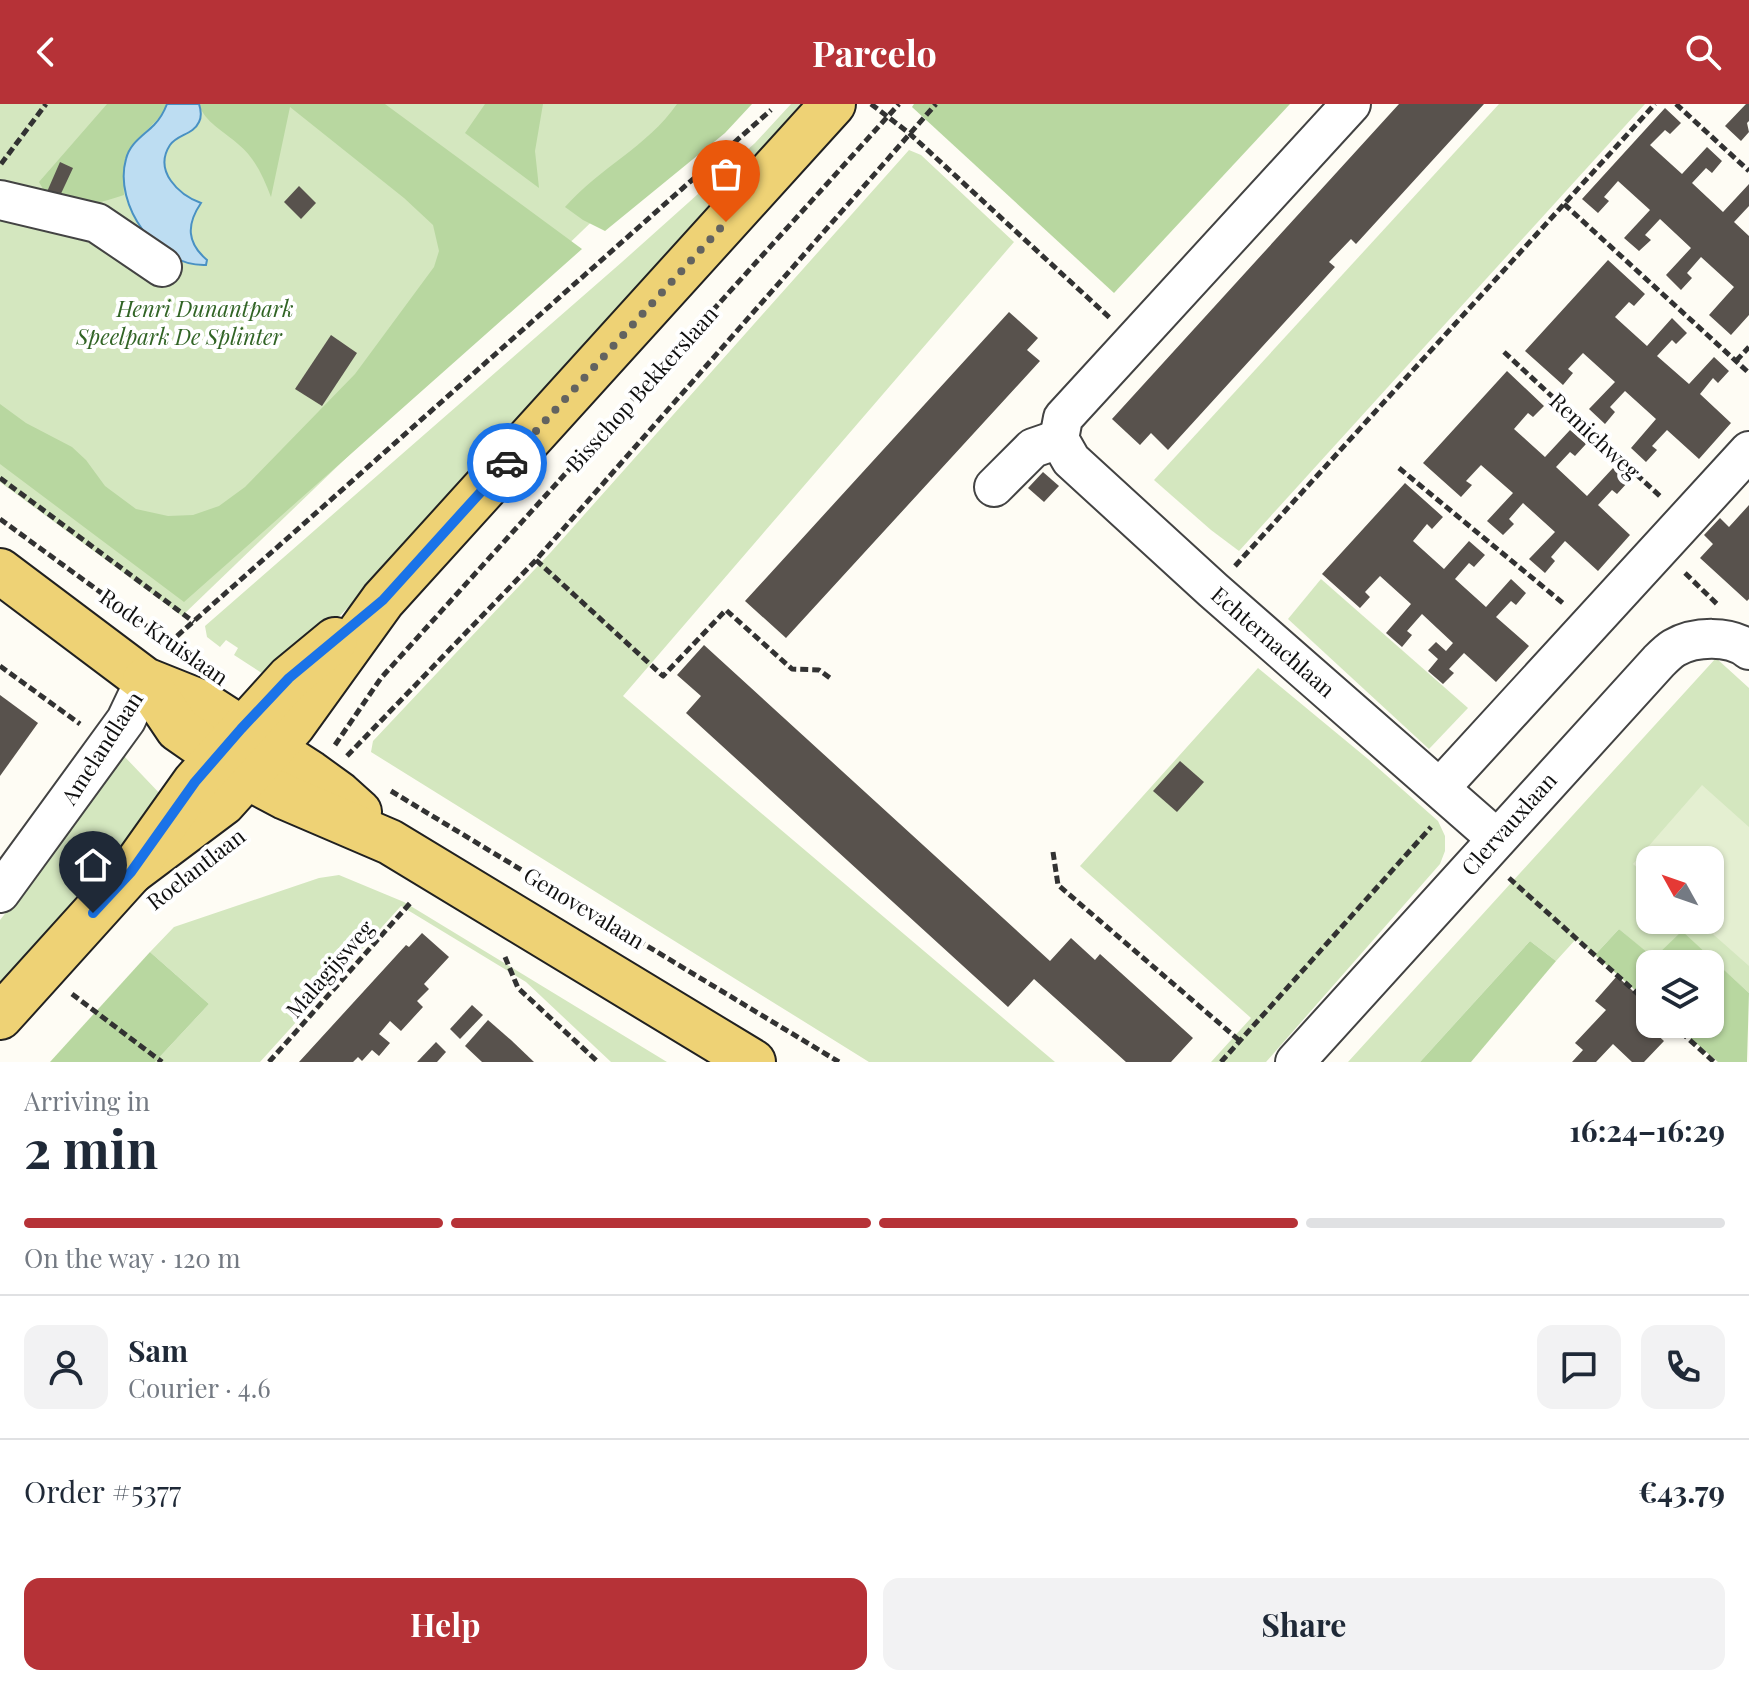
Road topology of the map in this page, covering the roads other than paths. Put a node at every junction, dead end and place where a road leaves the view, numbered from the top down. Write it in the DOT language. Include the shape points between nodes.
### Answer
graph roads {
  1 [pos="833,104"];
  2 [pos="1351,104"];
  3 [pos="0,200"];
  4 [pos="162,267"];
  5 [pos="1059,439"];
  6 [pos="1749,451"];
  7 [pos="994,487"];
  8 [pos="0,571"];
  9 [pos="1737,644"];
  10 [pos="145,680"];
  11 [pos="245,753"];
  12 [pos="1448,794"];
  13 [pos="390,842"];
  14 [pos="1489,846"];
  15 [pos="0,893"];
  16 [pos="0,1017"];
  17 [pos="753,1062"];
  18 [pos="1295,1062"];
  1 -- 11 [label="main road" via="383,600 293,725"];
  2 -- 5 [label="street" via="1063,418"];
  3 -- 4 [label="street" via="97,223"];
  5 -- 7 [label="street" via="1033,448"];
  5 -- 12 [label="street, Echternachlaan" via="1071,460 1213,590"];
  6 -- 12 [label="street" via="1590,625"];
  8 -- 10 [label="main road, Rode Kruislaan"];
  9 -- 14 [label="street, Clervauxlaan" via="1690,642 1673,648"];
  10 -- 11 [label="main road, Rode Kruislaan" via="200,702"];
  10 -- 15 [label="street, Amelandlaan" via="109,745"];
  11 -- 13 [label="main road, Genovevalaan" via="285,797"];
  11 -- 13 [label="main road, Genovevalaan" via="328,762 339,794"];
  11 -- 16 [label="main road, Roelantlaan" via="195,782 131,872"];
  12 -- 14 [label="street, Echternachlaan"];
  13 -- 17 [label="main road, Genovevalaan"];
  14 -- 18 [label="street, Clervauxlaan"];
}
